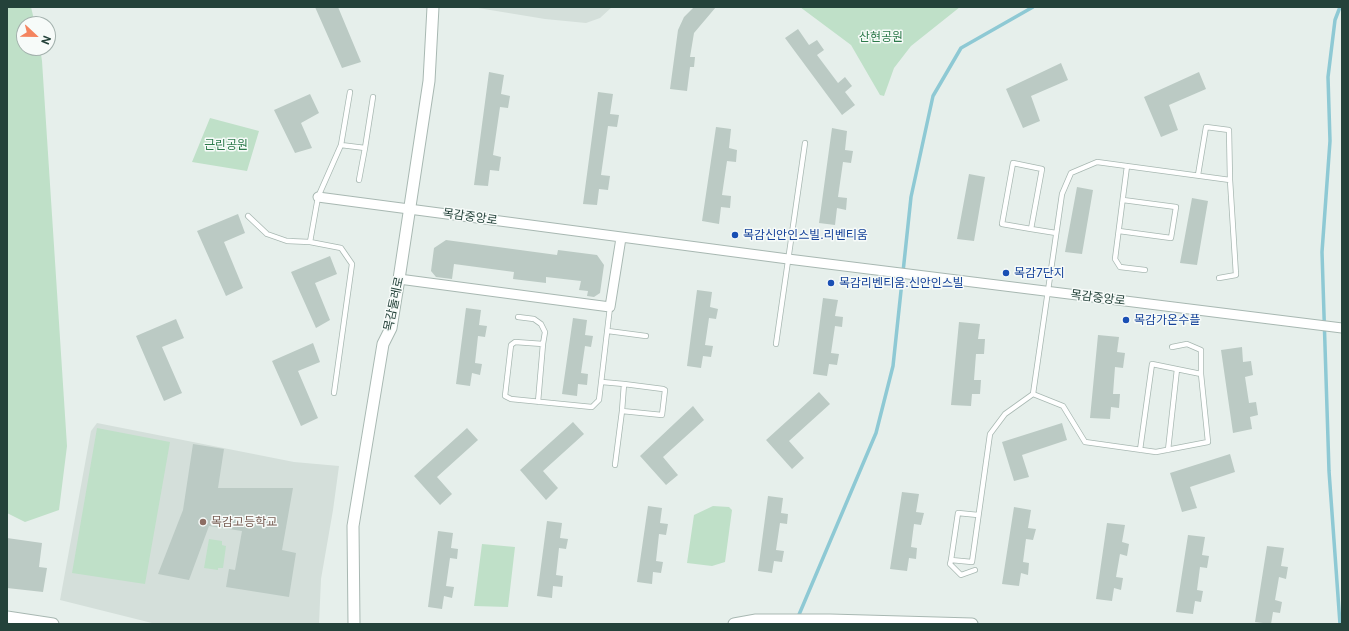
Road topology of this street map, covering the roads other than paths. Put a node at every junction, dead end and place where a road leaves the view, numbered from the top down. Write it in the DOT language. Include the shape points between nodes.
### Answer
graph roads {
  1 [pos="433,7"];
  2 [pos="350,92"];
  3 [pos="373,97"];
  4 [pos="805,143"];
  5 [pos="341,145"];
  6 [pos="365,148"];
  7 [pos="1127,166"];
  8 [pos="1198,175"];
  9 [pos="359,180"];
  10 [pos="1230,180"];
  11 [pos="318,197"];
  12 [pos="1123,200"];
  13 [pos="409,209"];
  14 [pos="248,216"];
  15 [pos="1031,229"];
  16 [pos="1119,231"];
  17 [pos="1056,233"];
  18 [pos="621,238"];
  19 [pos="310,242"];
  20 [pos="788,259"];
  21 [pos="1145,270"];
  22 [pos="1218,278"];
  23 [pos="400,279"];
  24 [pos="1048,291"];
  25 [pos="610,307"];
  26 [pos="518,317"];
  27 [pos="1342,328"];
  28 [pos="608,331"];
  29 [pos="646,336"];
  30 [pos="543,344"];
  31 [pos="776,344"];
  32 [pos="1172,347"];
  33 [pos="1177,369"];
  34 [pos="1200,374"];
  35 [pos="602,382"];
  36 [pos="624,384"];
  37 [pos="334,393"];
  38 [pos="1033,394"];
  39 [pos="538,402"];
  40 [pos="622,411"];
  41 [pos="1140,450"];
  42 [pos="1168,450"];
  43 [pos="615,465"];
  44 [pos="978,515"];
  45 [pos="951,560"];
  46 [pos="975,570"];
  47 [pos="7,617"];
  48 [pos="53,624"];
  49 [pos="354,624"];
  50 [pos="734,624"];
  51 [pos="972,624"];
  1 -- 13 [label="street, 목감둘레로" via="429,81"];
  2 -- 5 [label="lane"];
  3 -- 6 [label="lane"];
  4 -- 20 [label="lane"];
  5 -- 6 [label="lane"];
  5 -- 11 [label="lane"];
  6 -- 9 [label="lane"];
  7 -- 8 [label="lane"];
  7 -- 12 [label="lane"];
  7 -- 17 [label="lane" via="1097,162 1071,173 1062,194"];
  8 -- 10 [label="lane"];
  8 -- 10 [label="lane" via="1206,127 1229,130"];
  10 -- 22 [label="lane" via="1236,275"];
  11 -- 13 [label="street, 목감중앙로"];
  11 -- 19 [label="lane"];
  12 -- 16 [label="lane"];
  12 -- 16 [label="lane" via="1176,207 1171,238"];
  13 -- 18 [label="street, 목감중앙로"];
  13 -- 23 [label="street, 목감둘레로"];
  14 -- 19 [label="lane" via="267,234 287,241"];
  15 -- 15 [label="lane" via="1002,224 1013,164 1042,168"];
  15 -- 17 [label="lane"];
  16 -- 21 [label="lane" via="1115,259 1120,267"];
  17 -- 24 [label="lane"];
  18 -- 20 [label="street, 목감중앙로"];
  18 -- 25 [label="street"];
  19 -- 37 [label="lane" via="341,248 352,264"];
  20 -- 24 [label="street, 목감중앙로"];
  20 -- 31 [label="lane"];
  23 -- 25 [label="street"];
  23 -- 49 [label="street, 목감둘레로" via="391,328 383,344 353,526"];
  24 -- 27 [label="street, 목감중앙로"];
  24 -- 38 [label="lane"];
  25 -- 28 [label="lane"];
  26 -- 30 [label="lane" via="534,319 541,324 544,332"];
  28 -- 29 [label="lane"];
  28 -- 35 [label="lane"];
  30 -- 39 [label="lane"];
  30 -- 39 [label="lane" via="515,342 511,345 506,396 511,399"];
  32 -- 34 [label="lane" via="1187,344 1201,350"];
  33 -- 34 [label="lane"];
  33 -- 41 [label="lane" via="1152,364"];
  33 -- 42 [label="lane"];
  34 -- 42 [label="lane" via="1208,442"];
  35 -- 36 [label="lane"];
  35 -- 39 [label="lane" via="599,400 592,407"];
  36 -- 40 [label="lane"];
  36 -- 40 [label="lane" via="662,389 666,392 662,415"];
  38 -- 41 [label="lane" via="1064,406 1085,442"];
  38 -- 44 [label="lane" via="1005,414 990,434"];
  40 -- 43 [label="lane"];
  41 -- 42 [label="lane"];
  44 -- 45 [label="lane" via="958,513"];
  44 -- 45 [label="lane" via="972,562"];
  45 -- 46 [label="lane" via="950,564 961,575"];
  47 -- 48 [label="street"];
  50 -- 51 [label="street" via="756,620"];
}
